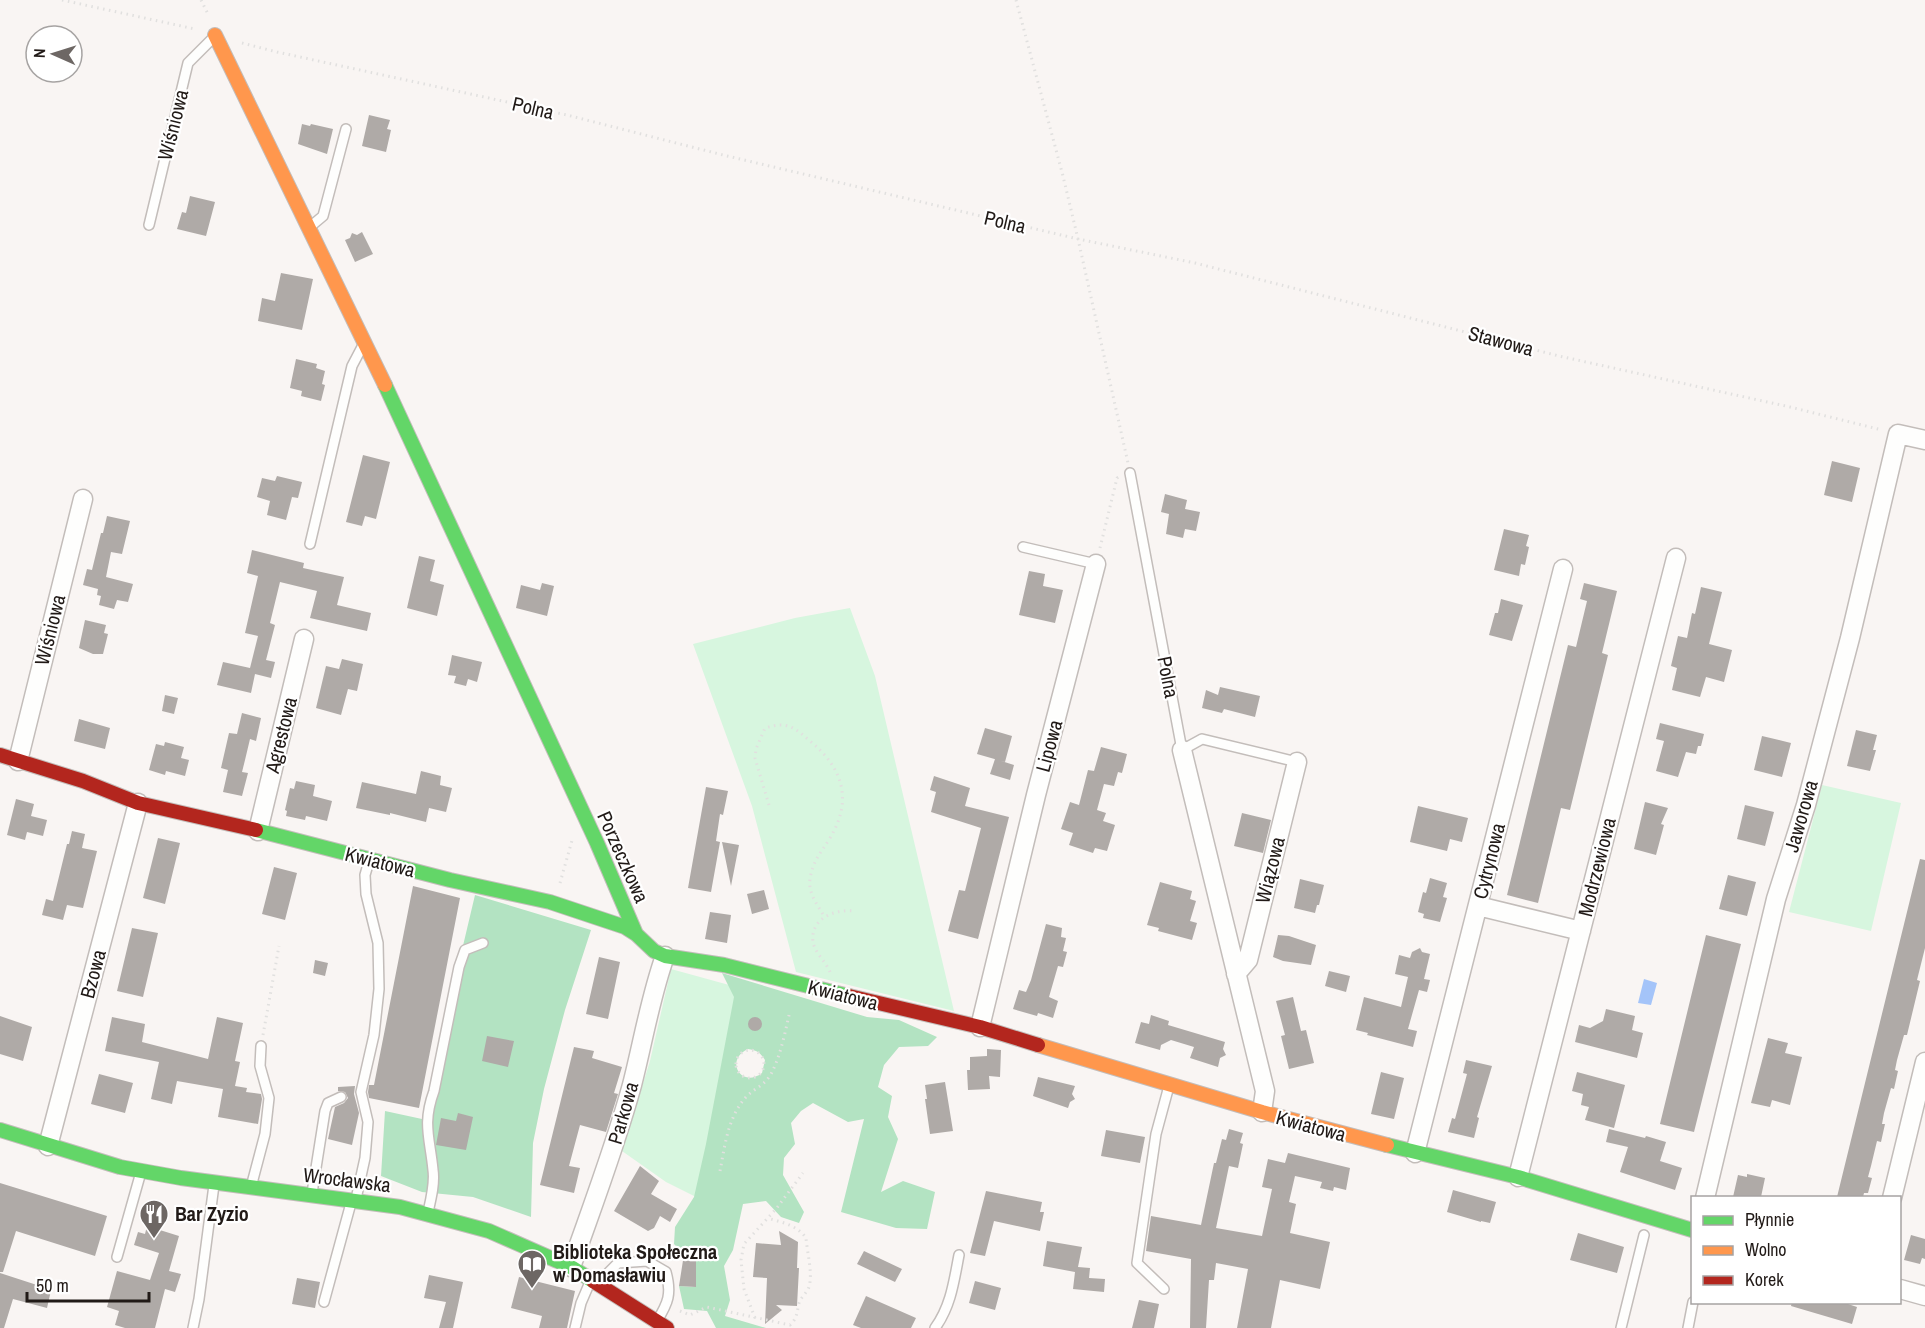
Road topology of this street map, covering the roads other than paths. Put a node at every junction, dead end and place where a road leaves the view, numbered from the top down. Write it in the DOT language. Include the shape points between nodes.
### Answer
graph roads {
  1 [pos="215,35"];
  2 [pos="346,129"];
  3 [pos="149,225"];
  4 [pos="309,228"];
  5 [pos="365,343"];
  6 [pos="1925,440"];
  7 [pos="1130,473"];
  8 [pos="82,499"];
  9 [pos="310,544"];
  10 [pos="1023,548"];
  11 [pos="1676,558"];
  12 [pos="1096,564"];
  13 [pos="1563,570"];
  14 [pos="304,639"];
  15 [pos="1182,750"];
  16 [pos="0,755"];
  17 [pos="18,760"];
  18 [pos="1297,762"];
  19 [pos="138,803"];
  20 [pos="258,831"];
  21 [pos="370,859"];
  22 [pos="1478,906"];
  23 [pos="1581,931"];
  24 [pos="636,934"];
  25 [pos="483,943"];
  26 [pos="665,956"];
  27 [pos="1236,974"];
  28 [pos="980,1027"];
  29 [pos="261,1046"];
  30 [pos="1925,1062"];
  31 [pos="1170,1084"];
  32 [pos="341,1097"];
  33 [pos="1262,1112"];
  34 [pos="0,1130"];
  35 [pos="48,1146"];
  36 [pos="1415,1153"];
  37 [pos="141,1171"];
  38 [pos="1518,1177"];
  39 [pos="215,1182"];
  40 [pos="251,1187"];
  41 [pos="311,1195"];
  42 [pos="1705,1196"];
  43 [pos="1892,1196"];
  44 [pos="354,1201"];
  45 [pos="427,1214"];
  46 [pos="1691,1230"];
  47 [pos="1644,1235"];
  48 [pos="959,1255"];
  49 [pos="117,1257"];
  50 [pos="571,1268"];
  51 [pos="595,1281"];
  52 [pos="1164,1289"];
  53 [pos="1901,1290"];
  54 [pos="1925,1296"];
  55 [pos="324,1302"];
  56 [pos="1693,1304"];
  57 [pos="659,1326"];
  58 [pos="193,1328"];
  59 [pos="575,1328"];
  60 [pos="935,1328"];
  61 [pos="1621,1328"];
  62 [pos="1688,1328"];
  1 -- 3 [label="lane, Wiśniowa" via="188,63"];
  1 -- 4 [label="street, Porzeczkowa"];
  2 -- 4 [label="lane" via="323,216"];
  4 -- 5 [label="street, Porzeczkowa"];
  5 -- 9 [label="lane" via="352,366"];
  5 -- 24 [label="street, Porzeczkowa"];
  6 -- 42 [label="street, Jaworowa" via="1898,434 1850,638 1806,805 1776,899"];
  7 -- 15 [label="lane, Polna"];
  8 -- 17 [label="street, Wiśniowa"];
  10 -- 12 [label="lane"];
  11 -- 23 [label="street, Modrzewiowa"];
  12 -- 28 [label="street, Lipowa"];
  13 -- 22 [label="street, Cytrynowa"];
  14 -- 20 [label="street, Agrestowa"];
  15 -- 18 [label="lane" via="1202,740"];
  15 -- 27 [label="street, Polna"];
  16 -- 17 [label="street, Kwiatowa"];
  17 -- 19 [label="street, Kwiatowa"];
  18 -- 27 [label="street, Wiązowa" via="1248,960"];
  19 -- 20 [label="street, Kwiatowa"];
  19 -- 35 [label="street, Bzowa"];
  20 -- 21 [label="street, Kwiatowa"];
  21 -- 24 [label="street, Kwiatowa" via="554,903"];
  21 -- 44 [label="lane" via="365,875 366,894 378,943 380,989 361,1092 368,1122 365,1158"];
  22 -- 23 [label="street"];
  22 -- 36 [label="street, Cytrynowa"];
  23 -- 38 [label="street, Modrzewiowa"];
  24 -- 26 [label="street, Kwiatowa"];
  25 -- 45 [label="lane" via="465,950 459,967 428,1108 427,1136 434,1172"];
  26 -- 28 [label="street, Kwiatowa" via="724,965"];
  26 -- 50 [label="street, Parkowa" via="605,1176"];
  27 -- 33 [label="street, Polna" via="1265,1091"];
  28 -- 31 [label="street, Kwiatowa"];
  29 -- 40 [label="lane" via="260,1066 269,1098 265,1134"];
  30 -- 43 [label="street"];
  31 -- 33 [label="street, Kwiatowa"];
  31 -- 52 [label="lane" via="1156,1134 1137,1263"];
  32 -- 41 [label="lane" via="328,1103 325,1111"];
  33 -- 36 [label="street, Kwiatowa"];
  34 -- 35 [label="street, Wrocławska"];
  35 -- 37 [label="street, Wrocławska"];
  36 -- 38 [label="street, Kwiatowa"];
  37 -- 39 [label="street, Wrocławska"];
  37 -- 49 [label="lane"];
  38 -- 46 [label="street, Kwiatowa"];
  39 -- 40 [label="street, Wrocławska"];
  39 -- 58 [label="lane"];
  40 -- 41 [label="street, Wrocławska"];
  41 -- 44 [label="street, Wrocławska"];
  44 -- 45 [label="street, Wrocławska"];
  44 -- 55 [label="lane"];
  45 -- 50 [label="street, Wrocławska" via="489,1231"];
  47 -- 61 [label="lane"];
  48 -- 60 [label="lane" via="953,1289"];
  50 -- 51 [label="street, Wrocławska"];
  51 -- 57 [label="street, Wrocławska"];
  51 -- 57 [label="lane" via="618,1263 647,1261 666,1272 667,1306"];
  51 -- 59 [label="lane" via="581,1303"];
  53 -- 54 [label="street"];
  56 -- 62 [label="lane"];
}
